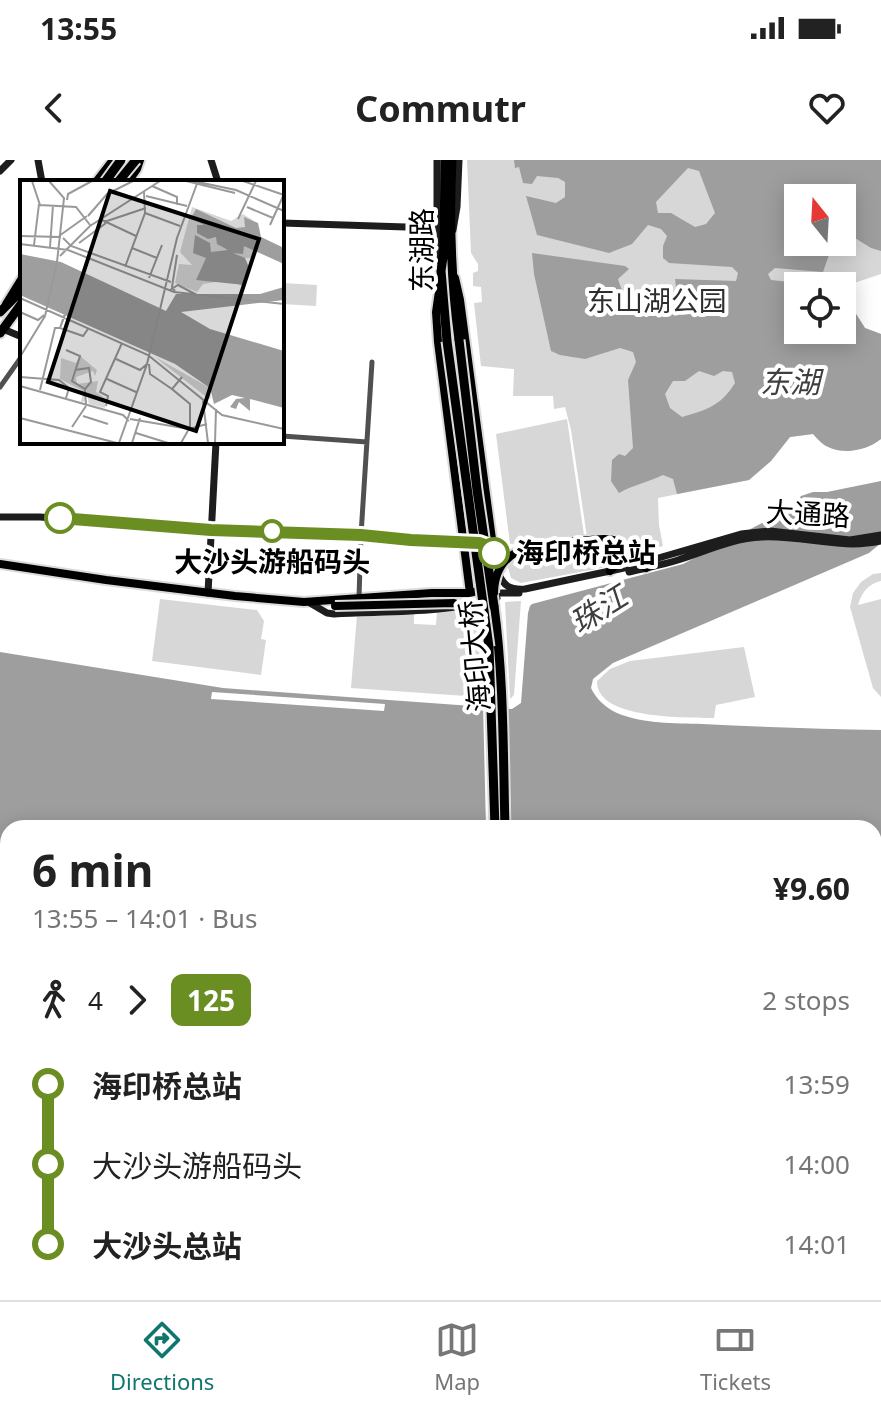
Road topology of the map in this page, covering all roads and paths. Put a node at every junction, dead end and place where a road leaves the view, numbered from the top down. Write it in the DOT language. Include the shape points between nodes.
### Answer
graph roads {
  1 [pos="11,160"];
  2 [pos="38,160"];
  3 [pos="113,160"];
  4 [pos="121,160"];
  5 [pos="214,160"];
  6 [pos="437,160"];
  7 [pos="445,160"];
  8 [pos="452,160"];
  9 [pos="459,160"];
  10 [pos="138,162"];
  11 [pos="0,171"];
  12 [pos="42,180"];
  13 [pos="101,180"];
  14 [pos="120,180"];
  15 [pos="129,180"];
  16 [pos="219,180"];
  17 [pos="284,223"];
  18 [pos="437,228"];
  19 [pos="452,236"];
  20 [pos="452,269"];
  21 [pos="441,271"];
  22 [pos="20,281"];
  23 [pos="20,292"];
  24 [pos="20,306"];
  25 [pos="2,310"];
  26 [pos="20,313"];
  27 [pos="4,328"];
  28 [pos="459,340"];
  29 [pos="447,341"];
  30 [pos="20,359"];
  31 [pos="372,362"];
  32 [pos="0,387"];
  33 [pos="284,436"];
  34 [pos="367,442"];
  35 [pos="218,444"];
  36 [pos="0,517"];
  37 [pos="211,530"];
  38 [pos="492,532"];
  39 [pos="361,535"];
  40 [pos="463,537"];
  41 [pos="881,538"];
  42 [pos="617,540"];
  43 [pos="494,554"];
  44 [pos="0,564"];
  45 [pos="643,566"];
  46 [pos="610,571"];
  47 [pos="208,593"];
  48 [pos="470,593"];
  49 [pos="520,593"];
  50 [pos="359,597"];
  51 [pos="304,602"];
  52 [pos="494,606"];
  53 [pos="489,647"];
  54 [pos="495,820"];
  55 [pos="505,820"];
  1 -- 11 [label="main road"];
  2 -- 12 [label="main road"];
  3 -- 13 [label="main road"];
  4 -- 13 [label="highway, bridge"];
  5 -- 16 [label="main road"];
  6 -- 18 [label="main road"];
  7 -- 21 [label="highway, 东湖路"];
  8 -- 19 [label="highway, 东湖路"];
  9 -- 19 [label="main road"];
  10 -- 14 [label="highway, bridge"];
  10 -- 15 [label="main road"];
  17 -- 18 [label="main road"];
  18 -- 21 [label="main road"];
  19 -- 20 [label="highway, 东湖路"];
  20 -- 28 [label="highway, 东湖路"];
  20 -- 38 [label="main road"];
  21 -- 29 [label="highway, 东湖路"];
  21 -- 40 [label="main road" via="438,342"];
  22 -- 25 [label="main road"];
  23 -- 25 [label="highway"];
  24 -- 27 [label="highway"];
  26 -- 27 [label="main road"];
  28 -- 52 [label="highway, 海印大桥, bridge"];
  29 -- 53 [label="highway, 海印大桥, bridge"];
  30 -- 32 [label="street"];
  31 -- 34 [label="street"];
  33 -- 34 [label="street"];
  34 -- 39 [label="street"];
  35 -- 37 [label="main road"];
  36 -- 37 [label="main road"];
  37 -- 39 [label="main road"];
  37 -- 47 [label="main road"];
  38 -- 40 [label="main road"];
  38 -- 43 [label="main road"];
  39 -- 40 [label="main road" via="411,540"];
  39 -- 50 [label="street"];
  40 -- 43 [label="main road" via="487,545"];
  40 -- 48 [label="main road"];
  41 -- 45 [label="main road, 大通路" via="756,532"];
  42 -- 45 [label="main road"];
  42 -- 46 [label="main road" via="622,558"];
  42 -- 52 [label="main road, bridge" via="516,551 497,573"];
  43 -- 46 [label="main road" via="505,586 516,589"];
  43 -- 48 [label="main road" via="490,583"];
  44 -- 47 [label="main road"];
  45 -- 46 [label="main road"];
  45 -- 49 [label="main road"];
  47 -- 51 [label="main road"];
  48 -- 49 [label="main road"];
  48 -- 50 [label="main road"];
  49 -- 51 [label="main road" via="477,605 334,614"];
  50 -- 51 [label="main road"];
  51 -- 53 [label="main road, bridge" via="454,603 477,619"];
  52 -- 55 [label="highway, 海印大桥"];
  53 -- 54 [label="highway, 海印大桥"];
}
